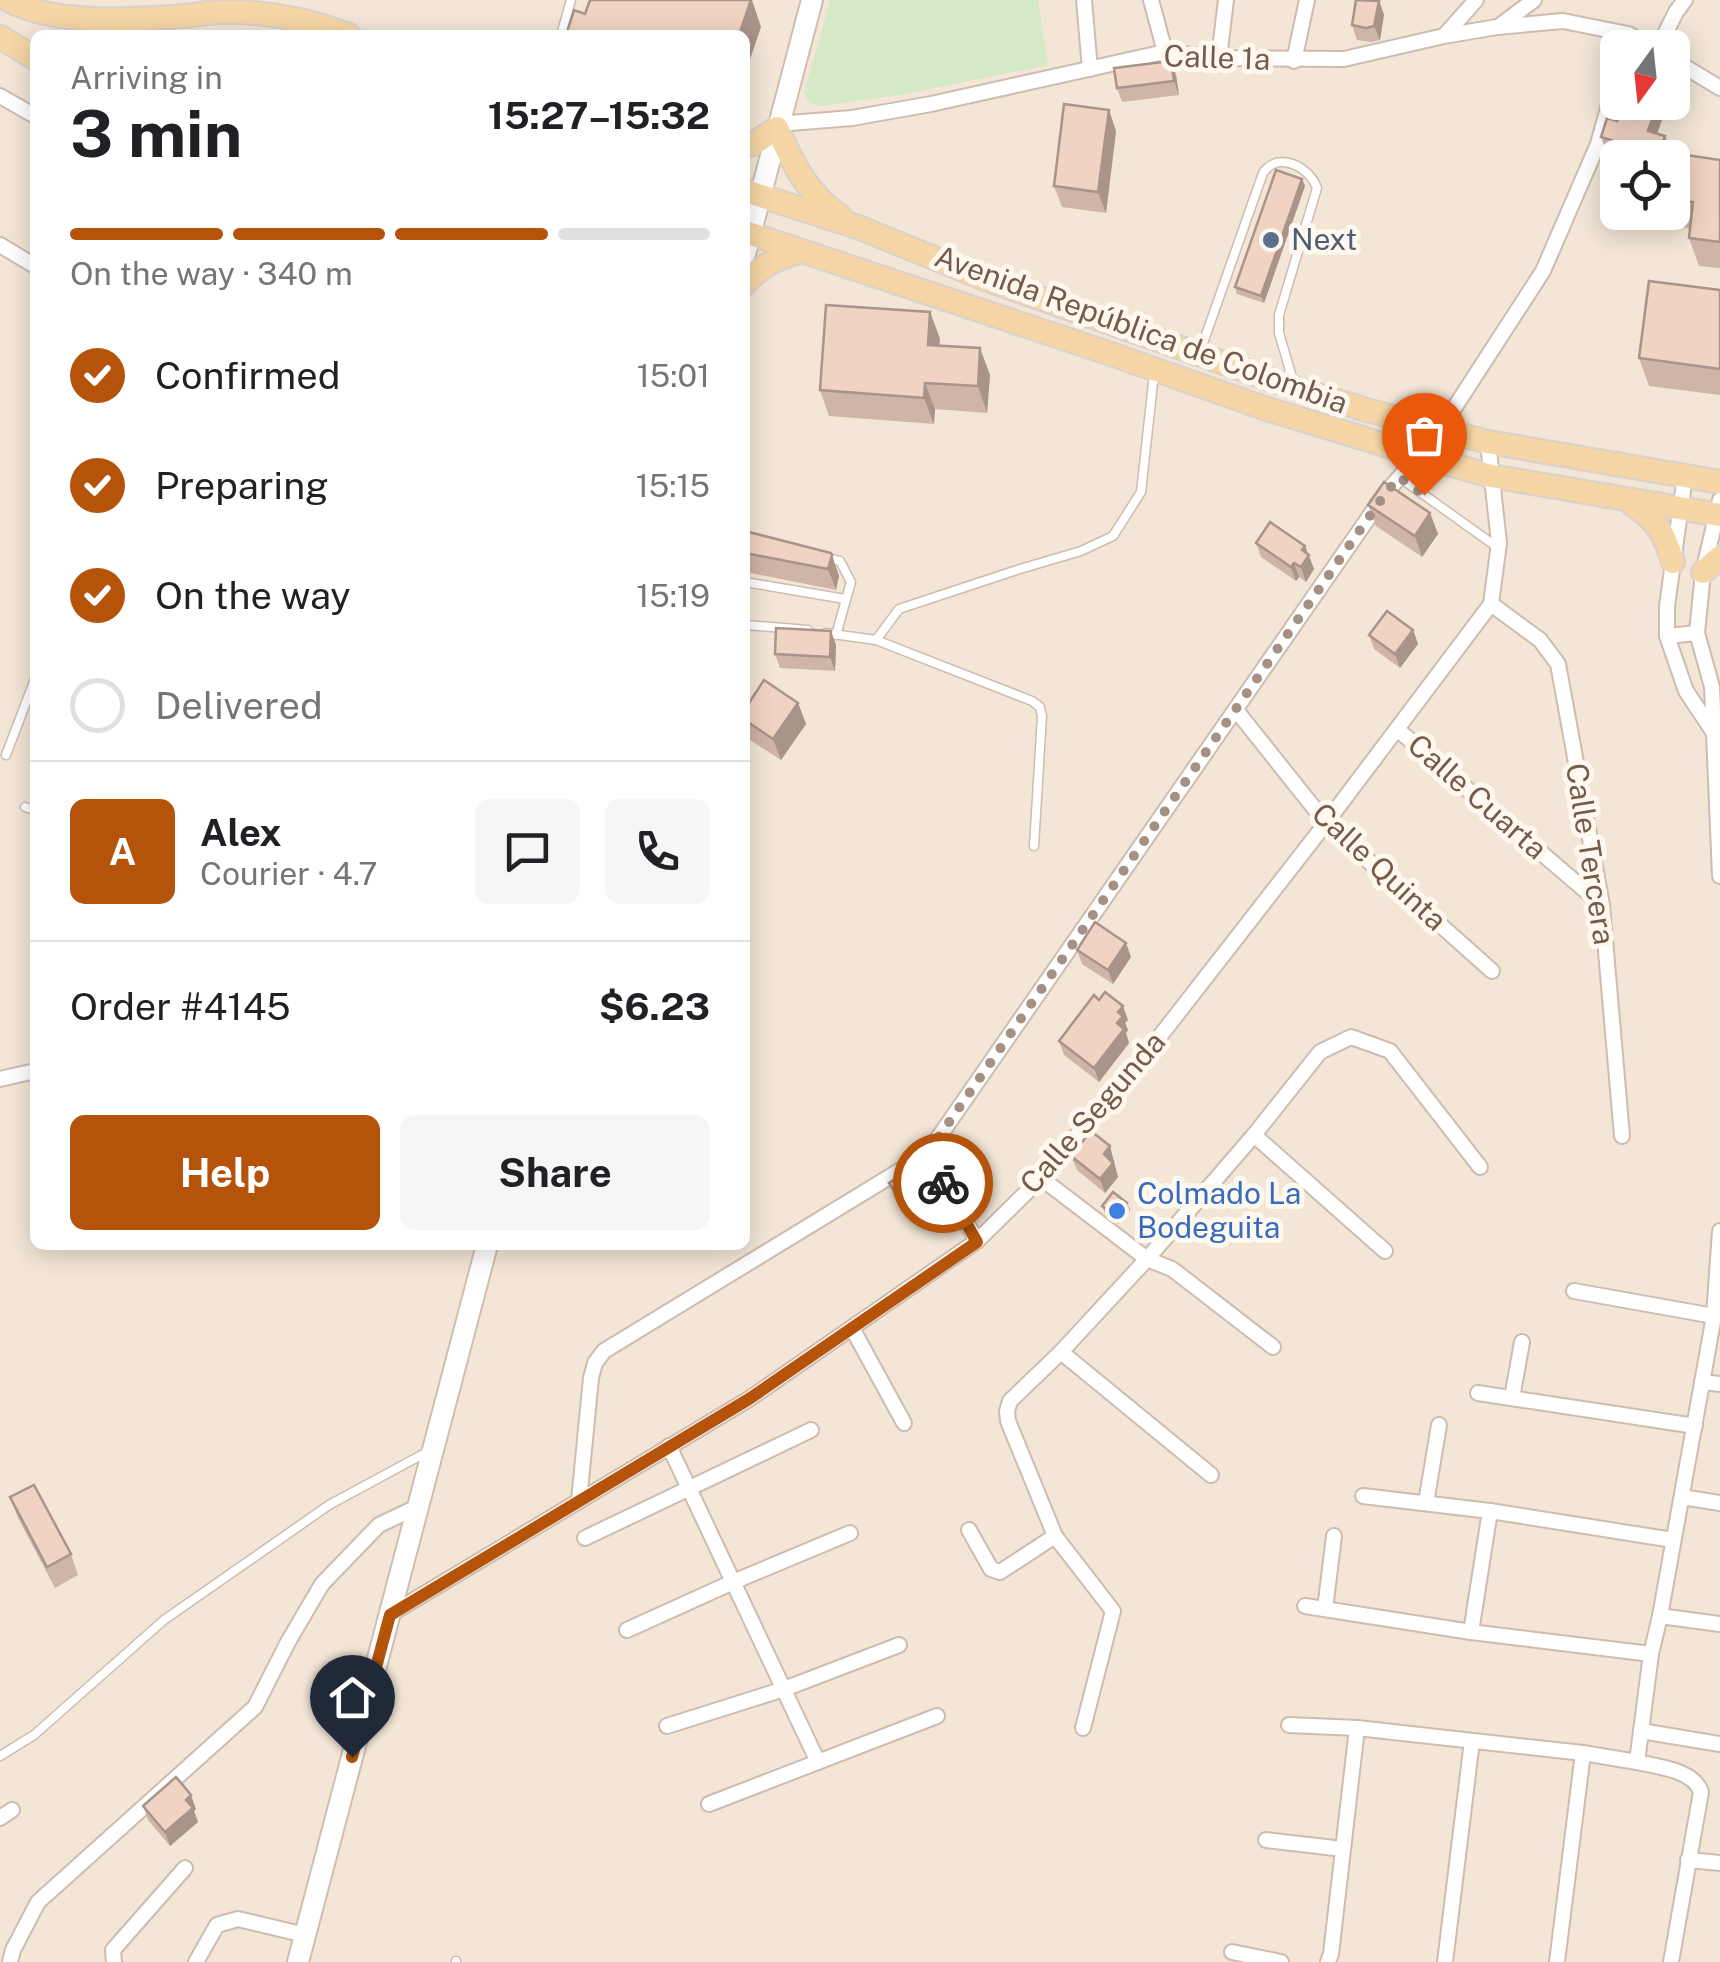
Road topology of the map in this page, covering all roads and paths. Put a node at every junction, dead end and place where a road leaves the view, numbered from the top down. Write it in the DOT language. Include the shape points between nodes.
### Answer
graph roads {
  1 [pos="8,0"];
  2 [pos="572,0"];
  3 [pos="812,0"];
  4 [pos="1084,0"];
  5 [pos="1151,0"];
  6 [pos="1226,0"];
  7 [pos="1307,0"];
  8 [pos="1476,0"];
  9 [pos="1534,0"];
  10 [pos="1685,0"];
  11 [pos="219,12"];
  12 [pos="1497,27"];
  13 [pos="282,30"];
  14 [pos="334,30"];
  15 [pos="563,30"];
  16 [pos="1666,30"];
  17 [pos="1600,33"];
  18 [pos="1444,36"];
  19 [pos="0,37"];
  20 [pos="1165,52"];
  21 [pos="30,55"];
  22 [pos="1219,58"];
  23 [pos="1294,60"];
  24 [pos="1090,69"];
  25 [pos="1690,69"];
  26 [pos="1720,88"];
  27 [pos="0,96"];
  28 [pos="30,113"];
  29 [pos="1605,120"];
  30 [pos="777,126"];
  31 [pos="750,145"];
  32 [pos="753,194"];
  33 [pos="858,228"];
  34 [pos="750,241"];
  35 [pos="0,245"];
  36 [pos="802,250"];
  37 [pos="30,263"];
  38 [pos="750,278"];
  39 [pos="1200,354"];
  40 [pos="1154,370"];
  41 [pos="1266,378"];
  42 [pos="1295,388"];
  43 [pos="1257,406"];
  44 [pos="1440,430"];
  45 [pos="1488,442"];
  46 [pos="1418,455"];
  47 [pos="1491,476"];
  48 [pos="1685,476"];
  49 [pos="1399,477"];
  50 [pos="1720,482"];
  51 [pos="1624,498"];
  52 [pos="1680,508"];
  53 [pos="1719,510"];
  54 [pos="1498,548"];
  55 [pos="821,556"];
  56 [pos="1673,562"];
  57 [pos="1712,564"];
  58 [pos="750,583"];
  59 [pos="846,600"];
  60 [pos="1492,604"];
  61 [pos="750,624"];
  62 [pos="1697,633"];
  63 [pos="836,634"];
  64 [pos="1667,636"];
  65 [pos="876,640"];
  66 [pos="30,692"];
  67 [pos="1236,710"];
  68 [pos="1397,729"];
  69 [pos="1714,732"];
  70 [pos="6,755"];
  71 [pos="24,806"];
  72 [pos="30,808"];
  73 [pos="1326,823"];
  74 [pos="1034,846"];
  75 [pos="1720,876"];
  76 [pos="1602,905"];
  77 [pos="1492,971"];
  78 [pos="30,1072"];
  79 [pos="0,1079"];
  80 [pos="1254,1136"];
  81 [pos="1622,1136"];
  82 [pos="927,1154"];
  83 [pos="1480,1166"];
  84 [pos="1041,1178"];
  85 [pos="1720,1231"];
  86 [pos="977,1242"];
  87 [pos="485,1250"];
  88 [pos="1385,1251"];
  89 [pos="1147,1259"];
  90 [pos="1574,1291"];
  91 [pos="1714,1316"];
  92 [pos="852,1328"];
  93 [pos="1522,1342"];
  94 [pos="1273,1347"];
  95 [pos="1061,1352"];
  96 [pos="1702,1382"];
  97 [pos="1720,1384"];
  98 [pos="1478,1393"];
  99 [pos="1512,1398"];
  100 [pos="904,1423"];
  101 [pos="1440,1426"];
  102 [pos="1695,1426"];
  103 [pos="810,1430"];
  104 [pos="670,1446"];
  105 [pos="434,1449"];
  106 [pos="1211,1475"];
  107 [pos="691,1489"];
  108 [pos="1363,1496"];
  109 [pos="1682,1497"];
  110 [pos="579,1501"];
  111 [pos="1426,1503"];
  112 [pos="1720,1503"];
  113 [pos="416,1507"];
  114 [pos="1490,1511"];
  115 [pos="969,1530"];
  116 [pos="850,1533"];
  117 [pos="1055,1536"];
  118 [pos="1334,1536"];
  119 [pos="584,1538"];
  120 [pos="1673,1540"];
  121 [pos="733,1582"];
  122 [pos="1305,1606"];
  123 [pos="1325,1610"];
  124 [pos="390,1615"];
  125 [pos="1660,1616"];
  126 [pos="1720,1624"];
  127 [pos="628,1630"];
  128 [pos="1472,1632"];
  129 [pos="899,1645"];
  130 [pos="1651,1654"];
  131 [pos="784,1689"];
  132 [pos="937,1716"];
  133 [pos="1290,1724"];
  134 [pos="667,1726"];
  135 [pos="1083,1728"];
  136 [pos="1356,1728"];
  137 [pos="1640,1731"];
  138 [pos="1472,1741"];
  139 [pos="1720,1744"];
  140 [pos="1583,1754"];
  141 [pos="0,1756"];
  142 [pos="818,1762"];
  143 [pos="1637,1762"];
  144 [pos="709,1804"];
  145 [pos="1266,1840"];
  146 [pos="1343,1848"];
  147 [pos="1688,1860"];
  148 [pos="1720,1864"];
  149 [pos="185,1868"];
  150 [pos="305,1935"];
  151 [pos="8,1952"];
  152 [pos="1232,1952"];
  153 [pos="114,1962"];
  154 [pos="196,1962"];
  155 [pos="298,1962"];
  156 [pos="1282,1962"];
  157 [pos="1328,1962"];
  158 [pos="1444,1962"];
  159 [pos="1557,1962"];
  160 [pos="1670,1962"];
  1 -- 11 [label="main road" via="59,16 94,18"];
  2 -- 15 [label="lane"];
  3 -- 30 [label="main road"];
  4 -- 24 [label="street"];
  5 -- 20 [label="street"];
  6 -- 22 [label="street"];
  7 -- 23 [label="street"];
  8 -- 18 [label="street"];
  9 -- 12 [label="street"];
  10 -- 16 [label="street"];
  11 -- 13 [label="main road"];
  11 -- 14 [label="main road" via="297,18"];
  12 -- 17 [label="street, Calle 1a" via="1563,21"];
  12 -- 18 [label="street, Calle 1a"];
  18 -- 23 [label="street, Calle 1a" via="1344,59"];
  19 -- 21 [label="main road"];
  20 -- 22 [label="street, Calle 1a"];
  20 -- 24 [label="street, Calle 1a"];
  22 -- 23 [label="street, Calle 1a"];
  24 -- 30 [label="street, Calle 1a" via="932,104"];
  25 -- 26 [label="street"];
  27 -- 28 [label="street"];
  29 -- 44 [label="street" via="1544,271"];
  30 -- 31 [label="main road"];
  30 -- 32 [label="main road"];
  30 -- 33 [label="main road" via="807,185"];
  32 -- 33 [label="main road, Avenida República de Colombia"];
  33 -- 39 [label="main road, Avenida República de Colombia"];
  34 -- 36 [label="main road, Avenida República de Colombia"];
  35 -- 37 [label="street"];
  36 -- 38 [label="main road" via="773,260"];
  36 -- 40 [label="main road, Avenida República de Colombia"];
  39 -- 41 [label="main road, Avenida República de Colombia"];
  39 -- 42 [label="lane" via="1263,174 1279,161 1305,169 1317,188 1279,315"];
  40 -- 43 [label="main road, Avenida República de Colombia"];
  40 -- 65 [label="lane" via="1141,492 1113,536 899,609"];
  41 -- 42 [label="main road, Avenida República de Colombia"];
  41 -- 43 [label="main road"];
  42 -- 44 [label="main road, Avenida República de Colombia"];
  43 -- 46 [label="main road, Avenida República de Colombia"];
  44 -- 45 [label="main road, Avenida República de Colombia"];
  44 -- 46 [label="street"];
  45 -- 47 [label="street"];
  45 -- 48 [label="main road, Avenida República de Colombia"];
  46 -- 47 [label="main road, Avenida República de Colombia"];
  46 -- 49 [label="street"];
  47 -- 51 [label="main road, Avenida República de Colombia"];
  47 -- 54 [label="street"];
  48 -- 50 [label="main road, Avenida República de Colombia"];
  48 -- 52 [label="street"];
  49 -- 54 [label="lane"];
  49 -- 67 [label="street"];
  51 -- 52 [label="main road, Avenida República de Colombia"];
  51 -- 56 [label="main road" via="1657,524"];
  52 -- 53 [label="main road, Avenida República de Colombia"];
  52 -- 56 [label="street"];
  53 -- 57 [label="street"];
  54 -- 60 [label="street"];
  55 -- 59 [label="lane" via="840,561 851,582"];
  56 -- 64 [label="street"];
  57 -- 62 [label="street"];
  58 -- 59 [label="lane"];
  59 -- 63 [label="lane"];
  60 -- 68 [label="street, Calle Segunda"];
  60 -- 76 [label="street, Calle Tercera" via="1540,640 1558,664"];
  61 -- 63 [label="lane"];
  62 -- 64 [label="street"];
  62 -- 69 [label="street" via="1712,687"];
  63 -- 65 [label="lane"];
  64 -- 69 [label="street" via="1686,691"];
  65 -- 74 [label="lane" via="1040,706"];
  66 -- 70 [label="lane"];
  67 -- 73 [label="street, Calle Quinta"];
  67 -- 82 [label="street"];
  68 -- 73 [label="street, Calle Segunda"];
  68 -- 76 [label="street, Calle Cuarta"];
  69 -- 75 [label="street"];
  71 -- 72 [label="lane"];
  73 -- 77 [label="street, Calle Quinta"];
  73 -- 84 [label="street, Calle Segunda"];
  76 -- 81 [label="street, Calle Tercera"];
  78 -- 79 [label="street"];
  80 -- 83 [label="street" via="1320,1052 1352,1037 1390,1051"];
  80 -- 88 [label="street"];
  80 -- 89 [label="street"];
  82 -- 86 [label="street"];
  82 -- 110 [label="street" via="604,1351 591,1378"];
  84 -- 86 [label="street, Calle Segunda"];
  84 -- 89 [label="street"];
  85 -- 91 [label="street"];
  86 -- 92 [label="street, Calle Segunda"];
  87 -- 105 [label="main road"];
  89 -- 94 [label="street" via="1172,1269"];
  89 -- 95 [label="street"];
  90 -- 91 [label="street"];
  91 -- 96 [label="street"];
  92 -- 100 [label="street"];
  92 -- 104 [label="street, Calle Segunda"];
  93 -- 99 [label="street"];
  95 -- 106 [label="street"];
  95 -- 117 [label="street" via="1007,1411"];
  96 -- 97 [label="street"];
  96 -- 102 [label="street"];
  98 -- 99 [label="street"];
  99 -- 102 [label="street"];
  101 -- 111 [label="street"];
  102 -- 109 [label="street"];
  103 -- 107 [label="street"];
  104 -- 107 [label="street"];
  104 -- 110 [label="street, Calle Segunda"];
  105 -- 113 [label="main road"];
  105 -- 141 [label="lane" via="329,1506 164,1620 34,1735"];
  107 -- 119 [label="street"];
  107 -- 121 [label="street"];
  108 -- 111 [label="street"];
  109 -- 112 [label="street"];
  109 -- 120 [label="street"];
  110 -- 124 [label="street, Calle Segunda"];
  111 -- 114 [label="street"];
  113 -- 124 [label="main road"];
  113 -- 151 [label="street" via="379,1525 322,1584 255,1707 38,1902"];
  114 -- 120 [label="street"];
  114 -- 128 [label="street"];
  115 -- 117 [label="street" via="995,1572"];
  116 -- 121 [label="street"];
  117 -- 135 [label="street" via="1113,1611"];
  118 -- 123 [label="street"];
  120 -- 125 [label="street"];
  121 -- 127 [label="street"];
  121 -- 131 [label="street"];
  122 -- 123 [label="street"];
  123 -- 128 [label="street"];
  124 -- 150 [label="main road"];
  125 -- 126 [label="street"];
  125 -- 130 [label="street"];
  128 -- 130 [label="street"];
  129 -- 131 [label="street"];
  130 -- 137 [label="street"];
  131 -- 134 [label="street"];
  131 -- 142 [label="street"];
  132 -- 142 [label="street"];
  133 -- 136 [label="street"];
  136 -- 138 [label="street"];
  136 -- 146 [label="street"];
  137 -- 139 [label="street"];
  137 -- 143 [label="street"];
  138 -- 140 [label="street"];
  138 -- 158 [label="street"];
  140 -- 143 [label="street"];
  140 -- 159 [label="street"];
  142 -- 144 [label="street"];
  143 -- 147 [label="street" via="1698,1783"];
  145 -- 146 [label="street"];
  146 -- 157 [label="street"];
  147 -- 148 [label="street"];
  147 -- 160 [label="street"];
  149 -- 153 [label="street" via="132,1926 114,1950"];
  150 -- 154 [label="street" via="238,1919 218,1925"];
  150 -- 155 [label="main road"];
  152 -- 156 [label="street"];
}
